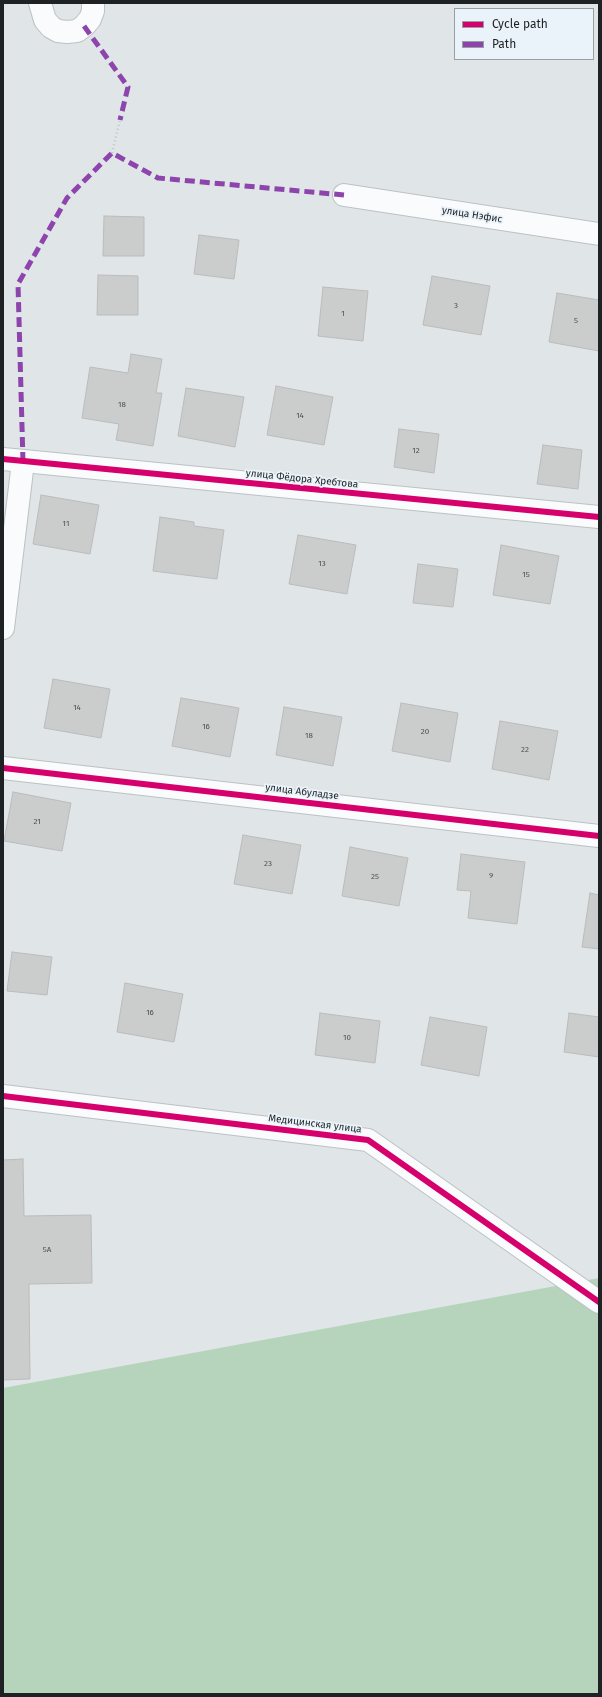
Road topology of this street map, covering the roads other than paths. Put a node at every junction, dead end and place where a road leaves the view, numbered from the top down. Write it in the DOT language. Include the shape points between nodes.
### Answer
graph roads {
  1 [pos="40,3"];
  2 [pos="94,3"];
  3 [pos="344,195"];
  4 [pos="599,234"];
  5 [pos="13,460"];
  6 [pos="599,517"];
  7 [pos="3,628"];
  8 [pos="3,768"];
  9 [pos="599,836"];
  10 [pos="3,1096"];
  11 [pos="599,1302"];
  1 -- 2 [label="street" via="44,20 58,31 68,32 76,31 90,20"];
  3 -- 4 [label="street, улица Нэфис"];
  5 -- 6 [label="street, улица Фёдора Хребтова"];
  5 -- 7 [label="street"];
  8 -- 9 [label="street, улица Абуладзе"];
  10 -- 11 [label="street, Медицинская улица" via="368,1140"];
}
